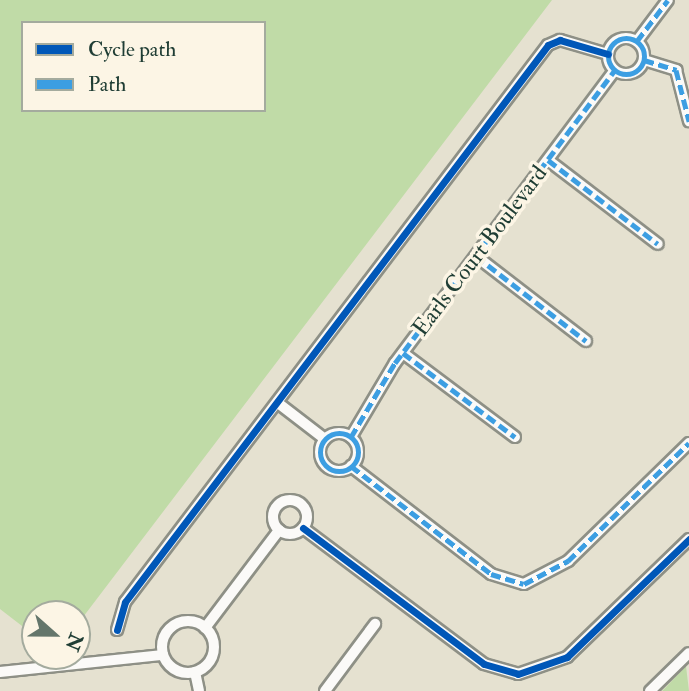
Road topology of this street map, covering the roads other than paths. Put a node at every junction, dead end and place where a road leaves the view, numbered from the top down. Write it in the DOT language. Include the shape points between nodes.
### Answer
graph roads {
  1 [pos="668,0"];
  2 [pos="637,41"];
  3 [pos="608,54"];
  4 [pos="644,60"];
  5 [pos="615,70"];
  6 [pos="689,121"];
  7 [pos="548,160"];
  8 [pos="658,244"];
  9 [pos="476,256"];
  10 [pos="586,341"];
  11 [pos="403,353"];
  12 [pos="278,402"];
  13 [pos="351,437"];
  14 [pos="515,437"];
  15 [pos="325,439"];
  16 [pos="689,443"];
  17 [pos="351,466"];
  18 [pos="303,528"];
  19 [pos="279,530"];
  20 [pos="689,539"];
  21 [pos="375,625"];
  22 [pos="205,628"];
  23 [pos="117,630"];
  24 [pos="689,653"];
  25 [pos="163,656"];
  26 [pos="0,672"];
  27 [pos="195,672"];
  28 [pos="199,691"];
  29 [pos="325,691"];
  30 [pos="650,691"];
  1 -- 2 [label="street"];
  2 -- 3 [label="street" via="616,40"];
  2 -- 4 [label="street"];
  3 -- 5 [label="street"];
  3 -- 12 [label="street" via="561,40 548,45"];
  4 -- 5 [label="street" via="632,73"];
  4 -- 6 [label="street" via="676,70"];
  5 -- 7 [label="street, Earls Court Boulevard"];
  7 -- 8 [label="street"];
  7 -- 9 [label="street, Earls Court Boulevard"];
  9 -- 10 [label="street"];
  9 -- 11 [label="street, Earls Court Boulevard"];
  11 -- 13 [label="street, Earls Court Boulevard"];
  11 -- 14 [label="street"];
  12 -- 15 [label="street"];
  12 -- 23 [label="street" via="125,602"];
  13 -- 15 [label="street" via="338,433"];
  13 -- 17 [label="street" via="358,448"];
  15 -- 17 [label="street" via="323,462 336,470"];
  16 -- 17 [label="street" via="568,561 524,584 482,568"];
  18 -- 19 [label="street" via="294,534"];
  18 -- 19 [label="street" via="304,507 289,500 275,509"];
  18 -- 20 [label="street" via="484,664 518,674 567,657"];
  19 -- 22 [label="street"];
  21 -- 29 [label="street"];
  22 -- 25 [label="street" via="190,621 173,625 163,638"];
  22 -- 27 [label="street" via="212,657"];
  24 -- 30 [label="street"];
  25 -- 26 [label="street"];
  25 -- 27 [label="street" via="179,672"];
  27 -- 28 [label="street"];
}
